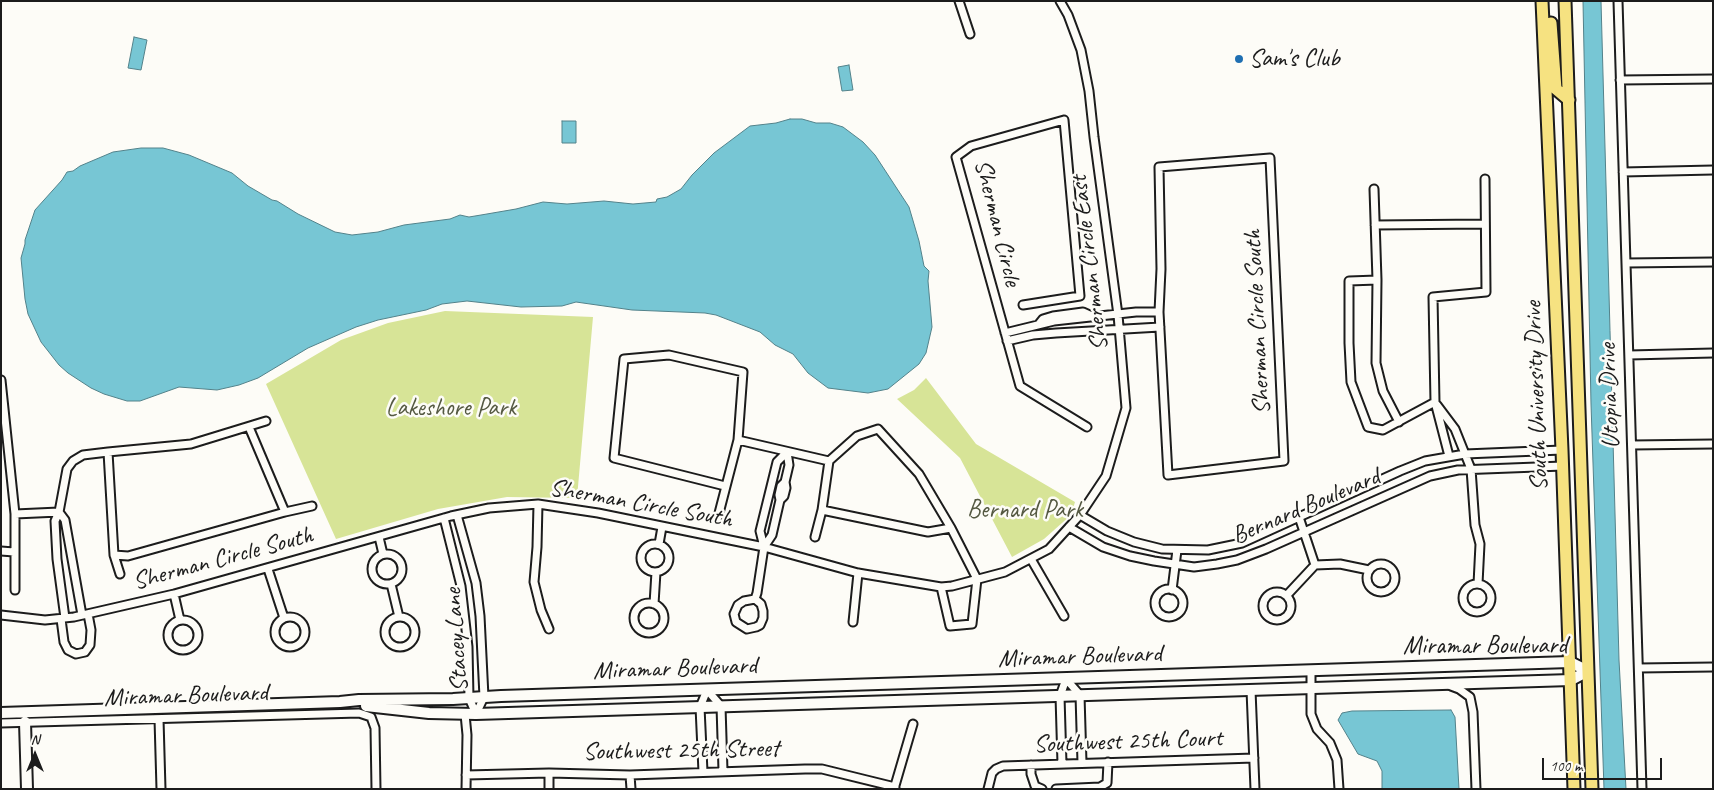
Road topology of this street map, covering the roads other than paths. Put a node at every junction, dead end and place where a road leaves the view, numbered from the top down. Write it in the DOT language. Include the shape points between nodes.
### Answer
graph roads {
  1 [pos="959,1"];
  2 [pos="1060,1"];
  3 [pos="1542,1"];
  4 [pos="1549,1"];
  5 [pos="1565,1"];
  6 [pos="1618,1"];
  7 [pos="970,34"];
  8 [pos="1713,79"];
  9 [pos="1620,80"];
  10 [pos="1569,100"];
  11 [pos="1713,170"];
  12 [pos="1623,172"];
  13 [pos="1485,179"];
  14 [pos="1374,188"];
  15 [pos="1484,224"];
  16 [pos="1375,226"];
  17 [pos="1713,262"];
  18 [pos="1626,263"];
  19 [pos="1377,280"];
  20 [pos="1023,305"];
  21 [pos="1159,312"];
  22 [pos="1118,315"];
  23 [pos="1094,318"];
  24 [pos="1070,320"];
  25 [pos="1038,324"];
  26 [pos="1119,328"];
  27 [pos="1160,328"];
  28 [pos="1071,332"];
  29 [pos="1006,337"];
  30 [pos="1713,353"];
  31 [pos="1629,355"];
  32 [pos="1,380"];
  33 [pos="1435,402"];
  34 [pos="266,421"];
  35 [pos="1399,422"];
  36 [pos="1087,427"];
  37 [pos="249,428"];
  38 [pos="738,440"];
  39 [pos="1713,444"];
  40 [pos="1632,445"];
  41 [pos="1562,450"];
  42 [pos="108,452"];
  43 [pos="788,452"];
  44 [pos="1466,454"];
  45 [pos="1449,456"];
  46 [pos="829,462"];
  47 [pos="1563,466"];
  48 [pos="1471,469"];
  49 [pos="725,486"];
  50 [pos="769,497"];
  51 [pos="780,500"];
  52 [pos="538,504"];
  53 [pos="312,506"];
  54 [pos="822,510"];
  55 [pos="59,512"];
  56 [pos="285,512"];
  57 [pos="15,514"];
  58 [pos="457,515"];
  59 [pos="1080,515"];
  60 [pos="718,517"];
  61 [pos="1300,517"];
  62 [pos="444,518"];
  63 [pos="662,527"];
  64 [pos="1069,527"];
  65 [pos="951,528"];
  66 [pos="1304,531"];
  67 [pos="379,536"];
  68 [pos="815,538"];
  69 [pos="659,544"];
  70 [pos="764,547"];
  71 [pos="1177,550"];
  72 [pos="1,551"];
  73 [pos="14,552"];
  74 [pos="384,554"];
  75 [pos="114,555"];
  76 [pos="1031,559"];
  77 [pos="1175,565"];
  78 [pos="1315,565"];
  79 [pos="268,568"];
  80 [pos="1369,570"];
  81 [pos="656,572"];
  82 [pos="858,573"];
  83 [pos="120,574"];
  84 [pos="977,579"];
  85 [pos="391,584"];
  86 [pos="1478,584"];
  87 [pos="941,587"];
  88 [pos="15,590"];
  89 [pos="1172,590"];
  90 [pos="174,594"];
  91 [pos="1287,595"];
  92 [pos="755,599"];
  93 [pos="654,604"];
  94 [pos="1,615"];
  95 [pos="85,615"];
  96 [pos="1064,616"];
  97 [pos="399,617"];
  98 [pos="63,618"];
  99 [pos="284,618"];
  100 [pos="180,620"];
  101 [pos="852,622"];
  102 [pos="549,629"];
  103 [pos="1570,662"];
  104 [pos="1713,667"];
  105 [pos="1639,668"];
  106 [pos="1311,670"];
  107 [pos="1588,671"];
  108 [pos="1066,678"];
  109 [pos="1571,680"];
  110 [pos="1445,684"];
  111 [pos="1311,688"];
  112 [pos="707,690"];
  113 [pos="1252,690"];
  114 [pos="1080,695"];
  115 [pos="1060,696"];
  116 [pos="484,697"];
  117 [pos="469,698"];
  118 [pos="340,702"];
  119 [pos="721,706"];
  120 [pos="700,707"];
  121 [pos="1,712"];
  122 [pos="465,714"];
  123 [pos="476,714"];
  124 [pos="159,719"];
  125 [pos="25,722"];
  126 [pos="1,723"];
  127 [pos="913,724"];
  128 [pos="1254,758"];
  129 [pos="1108,762"];
  130 [pos="1082,763"];
  131 [pos="1062,764"];
  132 [pos="1031,765"];
  133 [pos="723,771"];
  134 [pos="703,772"];
  135 [pos="549,773"];
  136 [pos="466,775"];
  137 [pos="630,775"];
  138 [pos="895,788"];
  139 [pos="27,789"];
  140 [pos="161,789"];
  141 [pos="376,789"];
  142 [pos="466,789"];
  143 [pos="549,789"];
  144 [pos="631,789"];
  145 [pos="988,789"];
  146 [pos="1042,789"];
  147 [pos="1056,789"];
  148 [pos="1255,789"];
  149 [pos="1339,789"];
  150 [pos="1476,789"];
  151 [pos="1574,789"];
  152 [pos="1592,789"];
  153 [pos="1642,789"];
  1 -- 7 [label="street"];
  2 -- 22 [label="street, Sherman Circle East" via="1081,50 1089,90"];
  3 -- 41 [label="main road, South University Drive"];
  4 -- 10 [label="main road" via="1556,90"];
  5 -- 10 [label="main road, South University Drive"];
  6 -- 9 [label="street, Utopia Drive"];
  8 -- 9 [label="street"];
  9 -- 12 [label="street, Utopia Drive"];
  10 -- 107 [label="main road, South University Drive"];
  11 -- 12 [label="street"];
  12 -- 18 [label="street, Utopia Drive"];
  13 -- 15 [label="street"];
  14 -- 16 [label="street"];
  15 -- 16 [label="street"];
  15 -- 33 [label="street" via="1486,292 1433,296"];
  16 -- 19 [label="street"];
  17 -- 18 [label="street"];
  18 -- 31 [label="street, Utopia Drive"];
  19 -- 35 [label="street" via="1376,363 1383,391"];
  19 -- 35 [label="street" via="1349,281 1351,382 1368,427 1383,430"];
  20 -- 29 [label="street, Sherman Circle" via="1080,296 1064,120 970,146 956,157"];
  21 -- 22 [label="street"];
  21 -- 27 [label="street, Sherman Circle South"];
  21 -- 27 [label="street, Sherman Circle South" via="1159,167 1270,158 1284,460 1168,475"];
  22 -- 23 [label="street"];
  22 -- 26 [label="street, Sherman Circle East"];
  23 -- 24 [label="street"];
  23 -- 25 [label="street" via="1083,312 1053,316"];
  24 -- 25 [label="street"];
  24 -- 28 [label="street"];
  25 -- 29 [label="street"];
  26 -- 27 [label="street"];
  26 -- 28 [label="street"];
  26 -- 59 [label="street, Sherman Circle East" via="1126,408 1106,476"];
  28 -- 29 [label="street"];
  29 -- 36 [label="street, Sherman Circle" via="1020,386"];
  30 -- 31 [label="street"];
  31 -- 40 [label="street, Utopia Drive"];
  32 -- 57 [label="street"];
  33 -- 35 [label="street"];
  33 -- 44 [label="street" via="1455,429"];
  33 -- 45 [label="street"];
  34 -- 37 [label="street"];
  37 -- 42 [label="street" via="191,444"];
  37 -- 56 [label="street"];
  38 -- 43 [label="street"];
  38 -- 49 [label="street"];
  38 -- 49 [label="street" via="743,372 670,355 624,359 614,458"];
  39 -- 40 [label="street"];
  40 -- 105 [label="street, Utopia Drive"];
  41 -- 44 [label="street, Bernard Boulevard"];
  41 -- 47 [label="main road, South University Drive"];
  42 -- 55 [label="street" via="83,455 73,460 67,470"];
  42 -- 75 [label="street"];
  43 -- 46 [label="street"];
  43 -- 50 [label="street" via="777,462"];
  43 -- 51 [label="street" via="786,488"];
  44 -- 45 [label="street, Bernard Boulevard"];
  44 -- 48 [label="street"];
  45 -- 61 [label="street, Bernard Boulevard" via="1400,471"];
  46 -- 54 [label="street"];
  46 -- 65 [label="street" via="856,436 878,429 919,474"];
  47 -- 48 [label="street, Bernard Boulevard"];
  47 -- 103 [label="main road, South University Drive"];
  48 -- 66 [label="street, Bernard Boulevard" via="1430,476"];
  48 -- 86 [label="street" via="1475,525 1480,544"];
  49 -- 60 [label="street"];
  50 -- 51 [label="street"];
  50 -- 70 [label="street" via="760,531"];
  51 -- 70 [label="street" via="772,535"];
  52 -- 58 [label="street, Sherman Circle South" via="489,508"];
  52 -- 63 [label="street, Sherman Circle South"];
  52 -- 102 [label="street" via="534,582"];
  53 -- 56 [label="street"];
  54 -- 65 [label="street" via="928,532"];
  54 -- 68 [label="street"];
  55 -- 57 [label="street"];
  55 -- 95 [label="street" via="66,520"];
  55 -- 98 [label="street" via="55,521"];
  56 -- 75 [label="street" via="128,556"];
  57 -- 73 [label="street"];
  58 -- 62 [label="street, Sherman Circle South"];
  58 -- 116 [label="street, Stacey Lane" via="476,583 483,647"];
  59 -- 64 [label="street, Sherman Circle South"];
  59 -- 71 [label="street, Bernard Boulevard" via="1134,542"];
  61 -- 66 [label="street"];
  61 -- 71 [label="street, Bernard Boulevard" via="1242,543 1208,550"];
  62 -- 67 [label="street, Sherman Circle South"];
  62 -- 117 [label="street, Stacey Lane" via="462,586"];
  63 -- 69 [label="street"];
  63 -- 70 [label="street, Sherman Circle South"];
  64 -- 76 [label="street, Sherman Circle South" via="1049,549"];
  64 -- 77 [label="street, Bernard Boulevard" via="1104,547"];
  65 -- 84 [label="street"];
  66 -- 77 [label="street, Bernard Boulevard" via="1237,560 1194,567"];
  66 -- 78 [label="street"];
  67 -- 74 [label="street"];
  67 -- 79 [label="street, Sherman Circle South"];
  69 -- 81 [label="street" via="667,549 670,558 667,567"];
  69 -- 81 [label="street" via="646,547 641,555 645,568"];
  70 -- 82 [label="street, Sherman Circle South"];
  70 -- 92 [label="street"];
  71 -- 77 [label="street"];
  72 -- 73 [label="street"];
  73 -- 88 [label="street"];
  74 -- 85 [label="street" via="398,558 402,568 399,578"];
  74 -- 85 [label="street" via="375,559 372,572 377,580"];
  75 -- 83 [label="street"];
  76 -- 84 [label="street, Sherman Circle South" via="1005,572"];
  76 -- 96 [label="street"];
  77 -- 89 [label="street"];
  78 -- 80 [label="street" via="1340,564"];
  78 -- 91 [label="street"];
  79 -- 90 [label="street, Sherman Circle South"];
  79 -- 99 [label="street"];
  80 -- 80 [label="street" via="1381,564 1389,566 1395,573 1394,586 1382,593 1373,590 1367,579"];
  81 -- 93 [label="street"];
  82 -- 87 [label="street, Sherman Circle South"];
  82 -- 101 [label="street"];
  84 -- 87 [label="street, Sherman Circle South"];
  84 -- 87 [label="street" via="972,624 950,626"];
  85 -- 97 [label="street"];
  86 -- 86 [label="street" via="1488,588 1492,601 1487,610 1477,613 1465,606 1463,596 1468,587"];
  89 -- 89 [label="street" via="1182,598 1182,607 1177,615 1169,618 1157,611 1156,597 1162,591"];
  90 -- 95 [label="street, Sherman Circle South"];
  90 -- 100 [label="street"];
  91 -- 91 [label="street" via="1292,607 1289,614 1278,620 1266,616 1262,605 1268,594 1280,592"];
  92 -- 92 [label="street" via="761,604 763,618 760,625 747,629 736,622 734,614 744,600"];
  93 -- 93 [label="street" via="644,604 636,611 635,621 644,632 657,630 663,623 662,610"];
  94 -- 98 [label="street, Sherman Circle South" via="45,620"];
  95 -- 98 [label="street, Sherman Circle South"];
  95 -- 98 [label="street" via="91,630 90,645 85,652 76,654 68,650 64,642"];
  97 -- 97 [label="street" via="409,620 415,633 411,642 402,647 388,642 385,633 387,624"];
  99 -- 99 [label="street" via="293,617 302,622 306,630 303,640 296,646 286,646 278,640 275,630"];
  100 -- 100 [label="street" via="190,621 198,632 193,646 185,649 175,647 169,640 169,630"];
  103 -- 106 [label="street, Miramar Boulevard"];
  103 -- 107 [label="street, Miramar Boulevard"];
  103 -- 109 [label="main road, South University Drive"];
  104 -- 105 [label="street"];
  105 -- 153 [label="street, Utopia Drive"];
  106 -- 108 [label="street, Miramar Boulevard"];
  106 -- 111 [label="street"];
  107 -- 109 [label="street, Miramar Boulevard"];
  107 -- 152 [label="main road, South University Drive"];
  108 -- 112 [label="street, Miramar Boulevard"];
  108 -- 114 [label="street"];
  108 -- 115 [label="street"];
  109 -- 110 [label="street, Miramar Boulevard"];
  109 -- 151 [label="main road, South University Drive"];
  110 -- 111 [label="street, Miramar Boulevard"];
  110 -- 150 [label="street" via="1470,697"];
  111 -- 113 [label="street, Miramar Boulevard"];
  111 -- 149 [label="street" via="1311,714 1337,760"];
  112 -- 116 [label="street, Miramar Boulevard"];
  112 -- 119 [label="street"];
  112 -- 120 [label="street"];
  113 -- 114 [label="street, Miramar Boulevard"];
  113 -- 128 [label="street"];
  114 -- 115 [label="street, Miramar Boulevard"];
  114 -- 130 [label="street"];
  115 -- 119 [label="street, Miramar Boulevard"];
  115 -- 131 [label="street"];
  116 -- 117 [label="street, Miramar Boulevard"];
  116 -- 123 [label="street, Stacey Lane"];
  117 -- 118 [label="street, Miramar Boulevard"];
  117 -- 123 [label="street, Stacey Lane"];
  118 -- 121 [label="street, Miramar Boulevard"];
  118 -- 122 [label="street, Miramar Boulevard"];
  119 -- 120 [label="street, Miramar Boulevard"];
  119 -- 133 [label="street"];
  120 -- 123 [label="street, Miramar Boulevard"];
  120 -- 134 [label="street"];
  122 -- 123 [label="street, Miramar Boulevard"];
  122 -- 136 [label="street"];
  124 -- 125 [label="street, Miramar Boulevard"];
  124 -- 140 [label="street"];
  124 -- 141 [label="street, Miramar Boulevard" via="359,712 371,717 375,728"];
  125 -- 126 [label="street, Miramar Boulevard"];
  125 -- 139 [label="street"];
  127 -- 138 [label="street"];
  128 -- 129 [label="street, Southwest 25th Court"];
  128 -- 148 [label="street"];
  129 -- 130 [label="street, Southwest 25th Court"];
  129 -- 147 [label="street" via="1107,782 1100,787"];
  130 -- 131 [label="street, Southwest 25th Court"];
  131 -- 132 [label="street, Southwest 25th Court"];
  132 -- 145 [label="street, Southwest 25th Court" via="996,768"];
  132 -- 146 [label="street" via="1035,786"];
  133 -- 134 [label="street, Southwest 25th Street"];
  133 -- 138 [label="street, Southwest 25th Street" via="822,769"];
  134 -- 137 [label="street, Southwest 25th Street"];
  135 -- 136 [label="street, Southwest 25th Street"];
  135 -- 137 [label="street, Southwest 25th Street"];
  135 -- 143 [label="street"];
  136 -- 142 [label="street"];
  137 -- 144 [label="street"];
}
